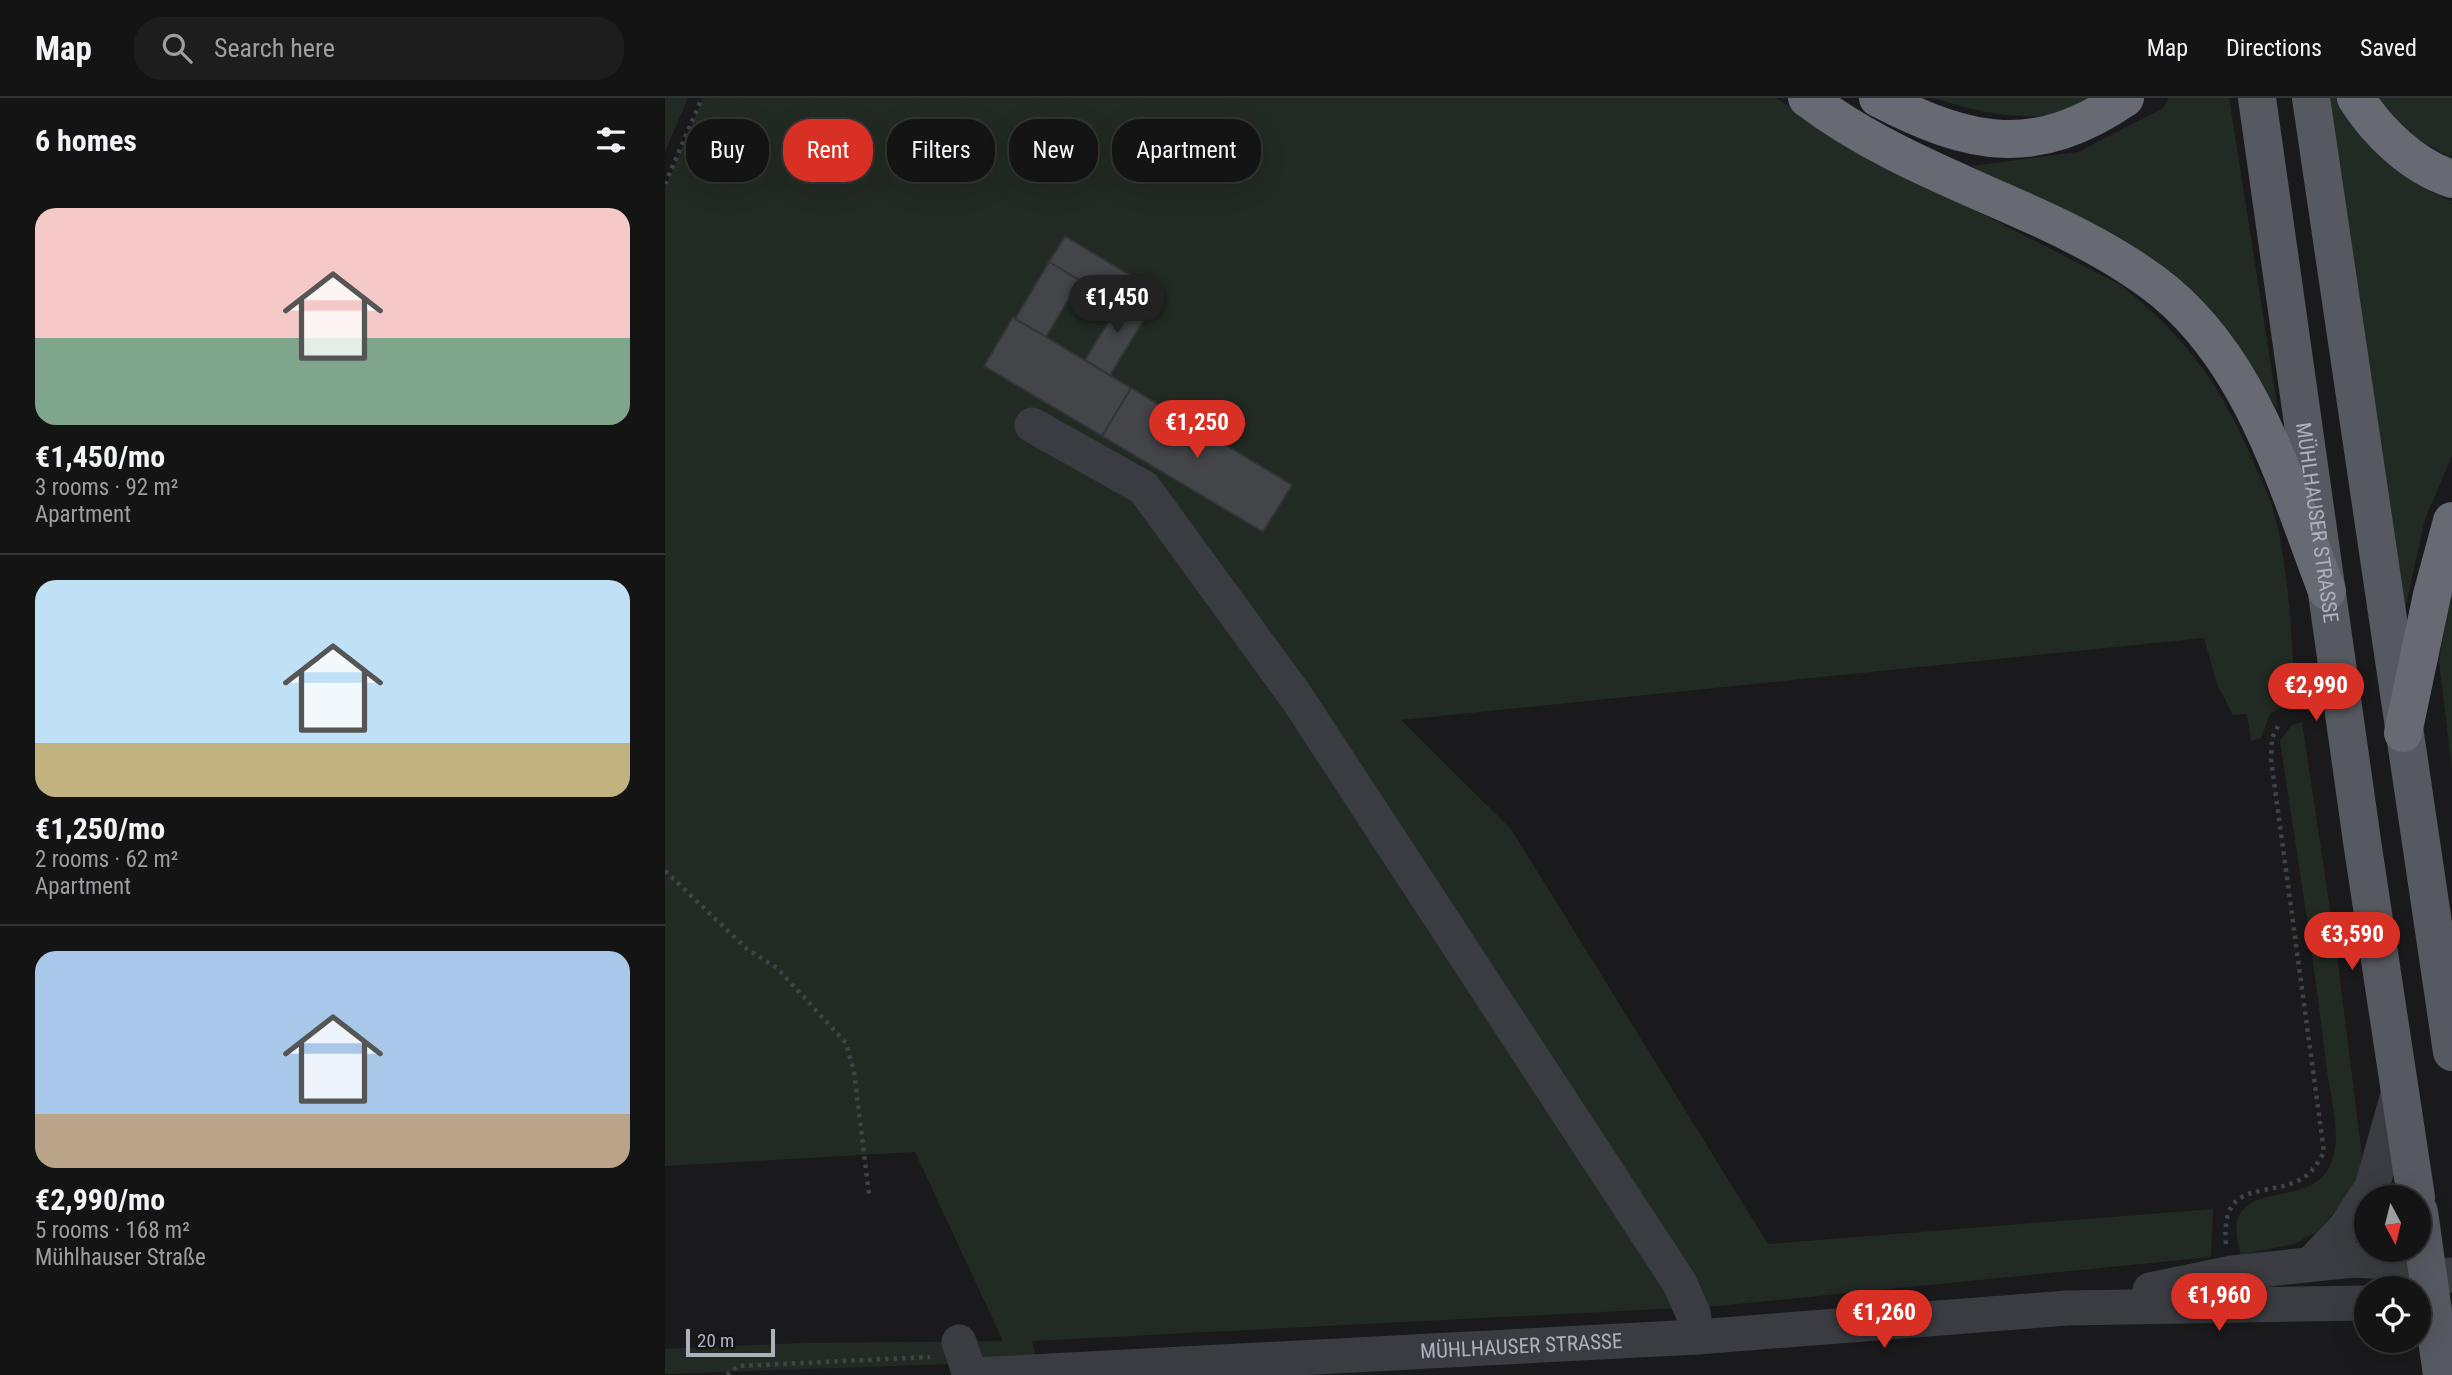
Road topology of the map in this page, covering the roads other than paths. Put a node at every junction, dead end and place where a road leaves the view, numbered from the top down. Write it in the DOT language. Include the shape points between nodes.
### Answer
graph roads {
  1 [pos="1807,98"];
  2 [pos="1878,98"];
  3 [pos="2125,98"];
  4 [pos="2257,98"];
  5 [pos="2311,98"];
  6 [pos="2356,98"];
  7 [pos="2452,179"];
  8 [pos="1032,425"];
  9 [pos="2452,521"];
  10 [pos="2327,591"];
  11 [pos="2403,733"];
  12 [pos="2452,1052"];
  13 [pos="2399,1087"];
  14 [pos="2414,1185"];
  15 [pos="2312,1263"];
  16 [pos="2422,1276"];
  17 [pos="2431,1280"];
  18 [pos="2354,1303"];
  19 [pos="2067,1308"];
  20 [pos="1697,1337"];
  21 [pos="959,1342"];
  22 [pos="972,1375"];
  23 [pos="2442,1375"];
  1 -- 10 [label="highway" via="1875,143 2106,253 2179,305 2221,353 2249,400"];
  2 -- 3 [label="highway" via="1952,131 2018,139 2048,136 2080,125"];
  4 -- 10 [label="main road, MÜHLHAUSER STRASSE"];
  5 -- 11 [label="main road"];
  6 -- 7 [label="highway" via="2408,154"];
  8 -- 20 [label="street" via="1144,488 1289,687 1679,1282 1693,1312"];
  9 -- 11 [label="highway"];
  10 -- 13 [label="main road, MÜHLHAUSER STRASSE"];
  11 -- 12 [label="main road"];
  13 -- 14 [label="main road, MÜHLHAUSER STRASSE"];
  13 -- 15 [label="street" via="2372,1187 2345,1228"];
  15 -- 16 [label="street, MÜHLHAUSER STRASSE" via="2389,1262"];
  15 -- 19 [label="street, MÜHLHAUSER STRASSE" via="2232,1273"];
  17 -- 23 [label="main road"];
  18 -- 19 [label="street, MÜHLHAUSER STRASSE"];
  19 -- 20 [label="street, MÜHLHAUSER STRASSE"];
  20 -- 22 [label="street, MÜHLHAUSER STRASSE"];
  21 -- 22 [label="street"];
}
